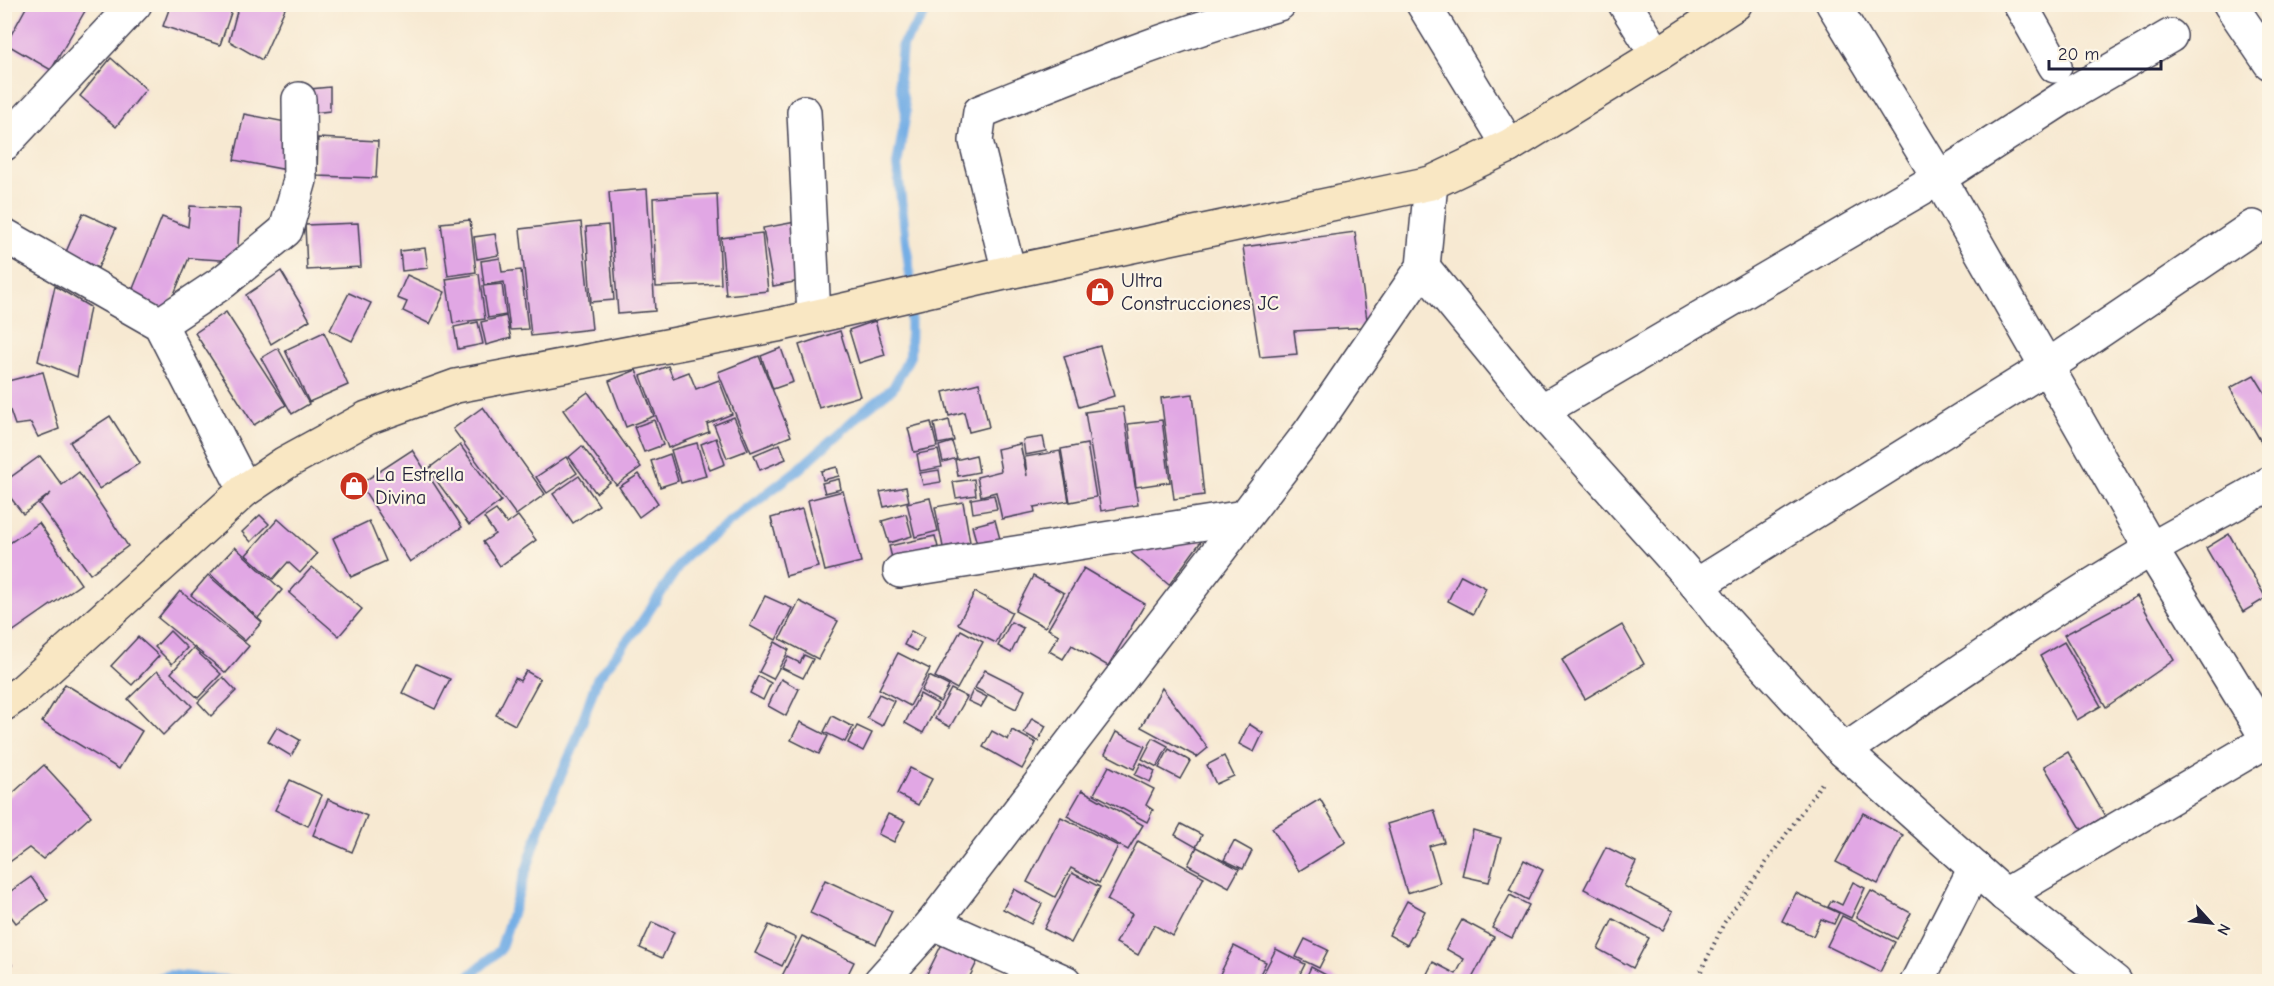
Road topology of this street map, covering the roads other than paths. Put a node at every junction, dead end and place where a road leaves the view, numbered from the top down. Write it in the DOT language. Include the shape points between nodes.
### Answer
graph roads {
  1 [pos="135,4"];
  2 [pos="1279,4"];
  3 [pos="1423,4"];
  4 [pos="1625,4"];
  5 [pos="1735,4"];
  6 [pos="1833,4"];
  7 [pos="2020,4"];
  8 [pos="2230,4"];
  9 [pos="2170,36"];
  10 [pos="1657,55"];
  11 [pos="2270,63"];
  12 [pos="2055,66"];
  13 [pos="299,99"];
  14 [pos="804,112"];
  15 [pos="4,144"];
  16 [pos="1509,146"];
  17 [pos="1939,178"];
  18 [pos="1431,183"];
  19 [pos="2253,227"];
  20 [pos="4,235"];
  21 [pos="1423,267"];
  22 [pos="1009,272"];
  23 [pos="814,316"];
  24 [pos="160,324"];
  25 [pos="2048,366"];
  26 [pos="1542,411"];
  27 [pos="2270,483"];
  28 [pos="244,490"];
  29 [pos="1244,517"];
  30 [pos="2151,549"];
  31 [pos="900,571"];
  32 [pos="1697,585"];
  33 [pos="4,704"];
  34 [pos="2269,740"];
  35 [pos="1844,751"];
  36 [pos="1975,868"];
  37 [pos="2005,895"];
  38 [pos="933,923"];
  39 [pos="880,981"];
  40 [pos="1065,981"];
  41 [pos="1917,981"];
  42 [pos="2115,981"];
  1 -- 15 [label="street"];
  2 -- 22 [label="street" via="1072,74 980,112 976,141"];
  3 -- 16 [label="street"];
  4 -- 10 [label="street"];
  5 -- 10 [label="main road"];
  6 -- 17 [label="street"];
  7 -- 12 [label="street"];
  8 -- 11 [label="street"];
  9 -- 17 [label="street" via="2062,98"];
  10 -- 16 [label="main road"];
  13 -- 24 [label="street" via="300,180 286,230 223,282"];
  14 -- 23 [label="street"];
  16 -- 18 [label="main road"];
  17 -- 25 [label="street"];
  17 -- 26 [label="street"];
  18 -- 21 [label="street"];
  18 -- 22 [label="main road"];
  19 -- 25 [label="street"];
  20 -- 24 [label="street"];
  21 -- 26 [label="street"];
  21 -- 29 [label="street" via="1310,432"];
  22 -- 23 [label="main road"];
  23 -- 28 [label="main road" via="456,386 367,418"];
  24 -- 28 [label="street"];
  25 -- 30 [label="street"];
  25 -- 32 [label="street"];
  26 -- 32 [label="street"];
  27 -- 30 [label="street"];
  28 -- 33 [label="main road"];
  29 -- 31 [label="street"];
  29 -- 38 [label="street"];
  30 -- 34 [label="street"];
  30 -- 35 [label="street" via="2048,612"];
  32 -- 35 [label="street"];
  34 -- 37 [label="street"];
  35 -- 36 [label="street"];
  36 -- 37 [label="street"];
  36 -- 41 [label="street"];
  37 -- 42 [label="street"];
  38 -- 39 [label="street"];
  38 -- 40 [label="street"];
}
